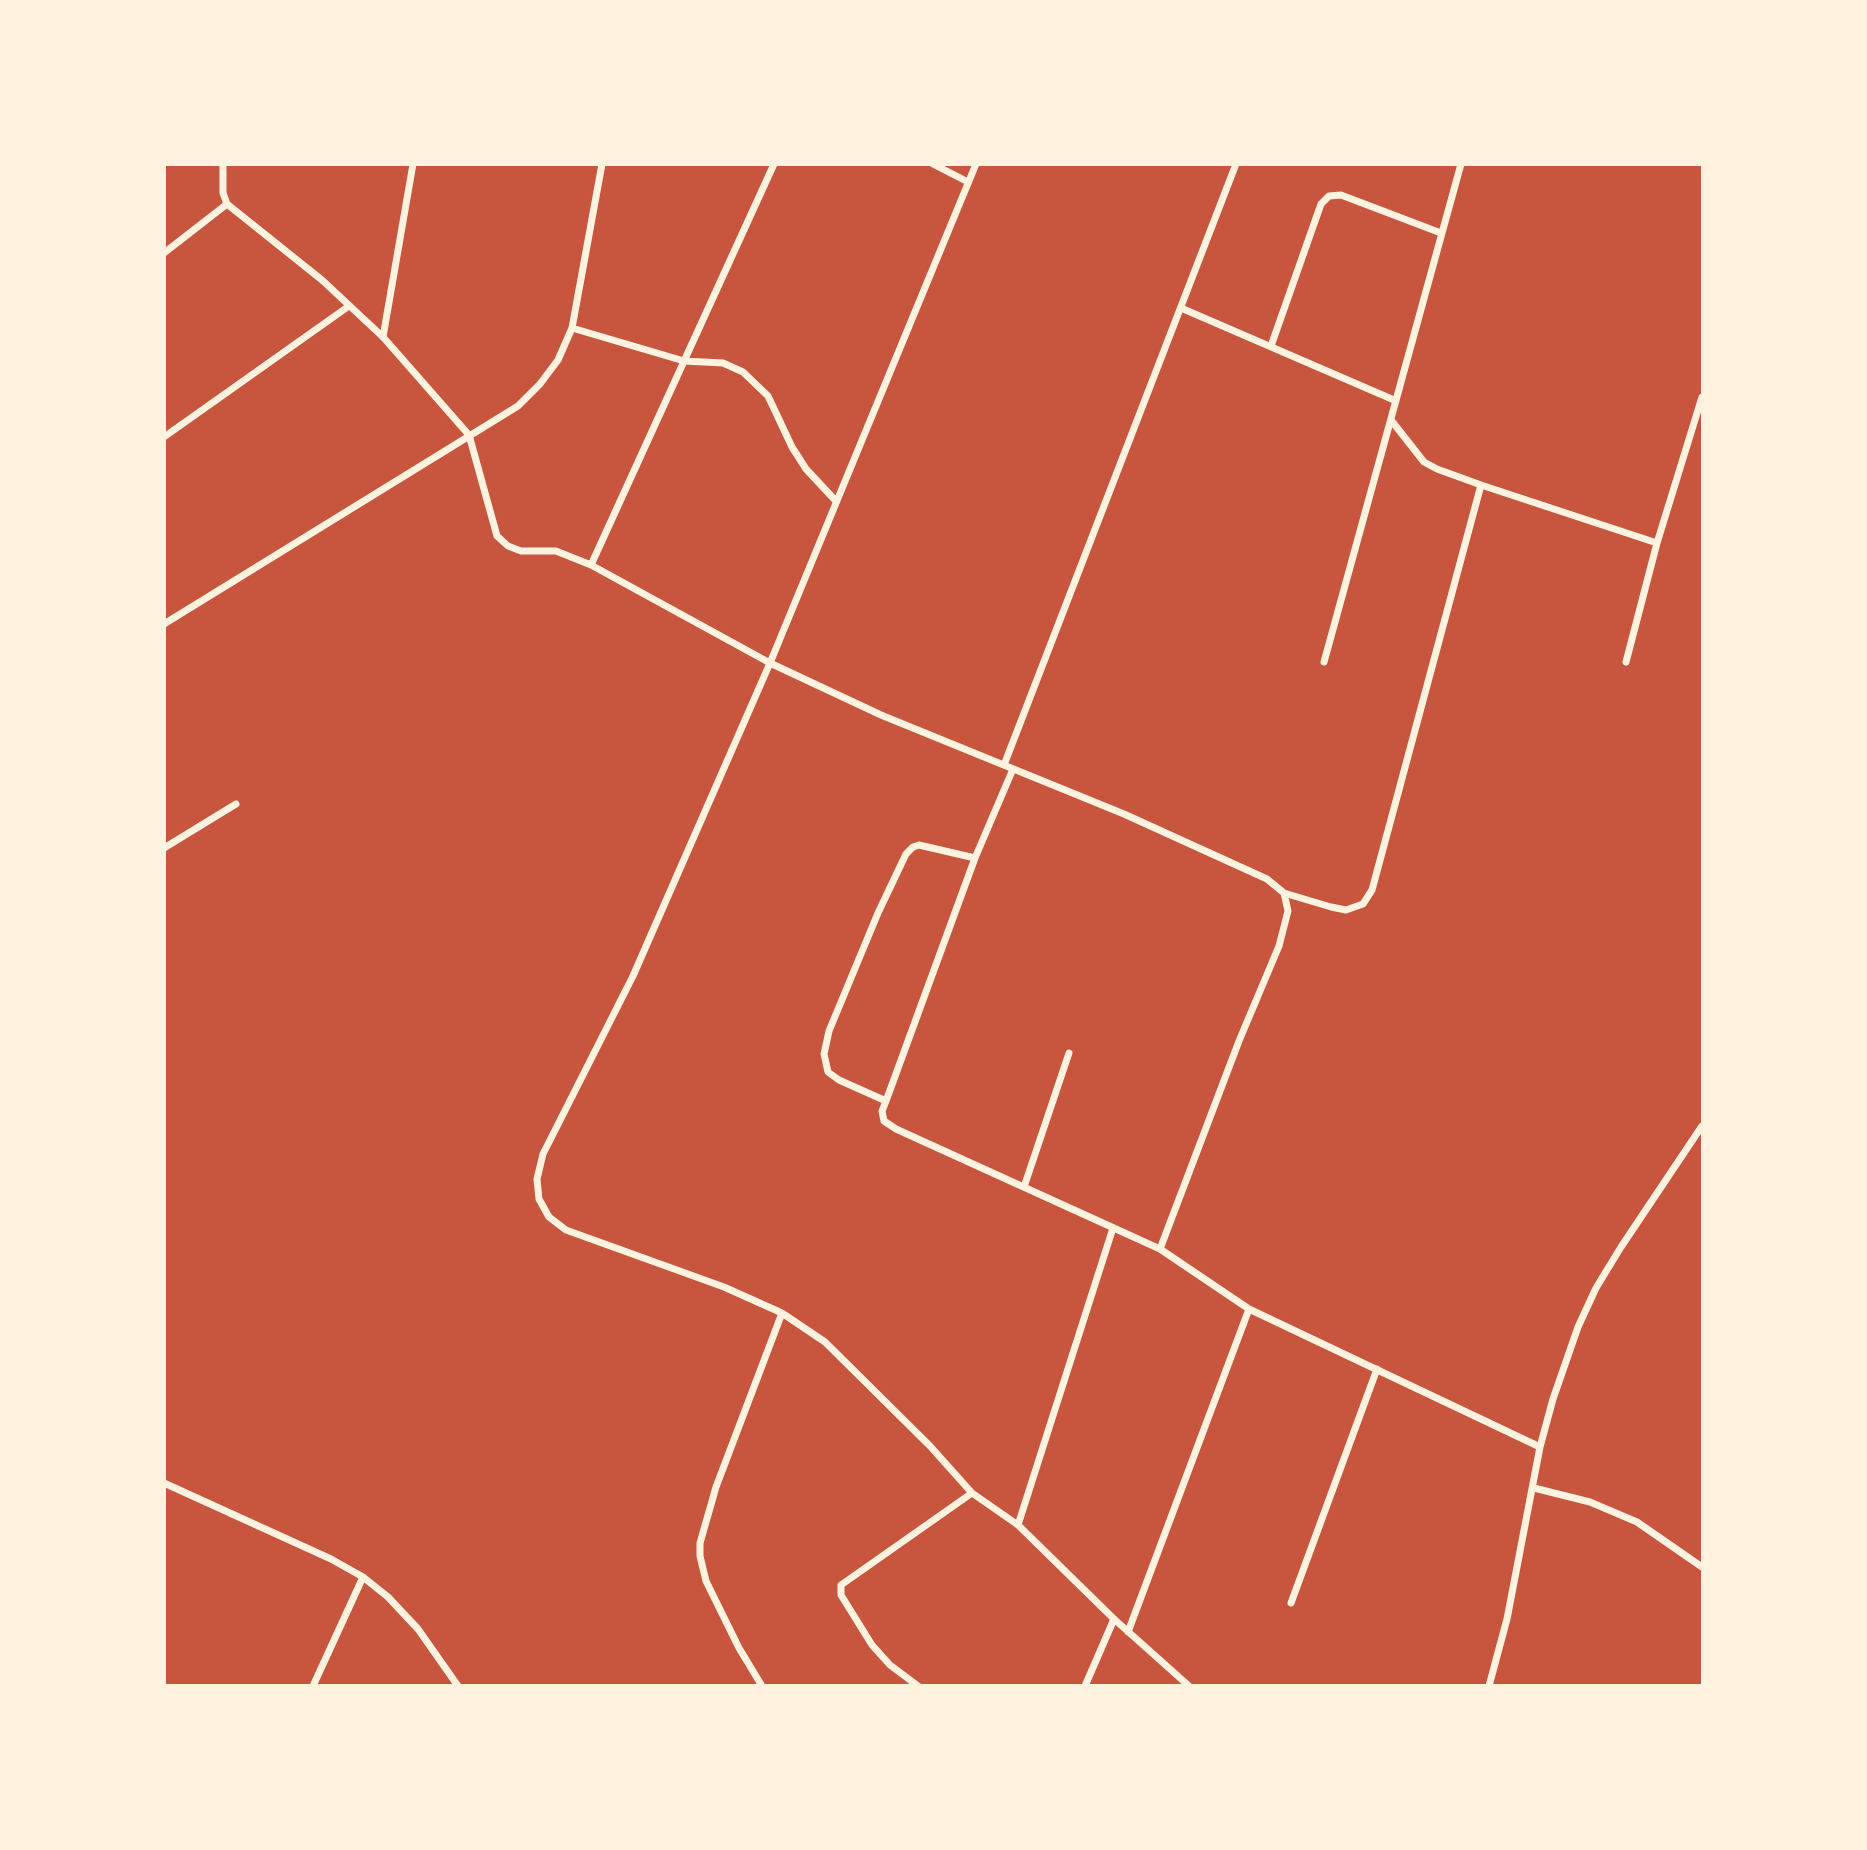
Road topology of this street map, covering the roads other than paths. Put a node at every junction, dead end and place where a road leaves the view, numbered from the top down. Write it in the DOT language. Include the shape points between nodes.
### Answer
graph roads {
  1 [pos="223,164"];
  2 [pos="413,164"];
  3 [pos="602,164"];
  4 [pos="774,164"];
  5 [pos="933,164"];
  6 [pos="976,164"];
  7 [pos="1236,164"];
  8 [pos="1461,164"];
  9 [pos="968,183"];
  10 [pos="228,204"];
  11 [pos="1441,233"];
  12 [pos="164,253"];
  13 [pos="349,306"];
  14 [pos="1181,307"];
  15 [pos="572,328"];
  16 [pos="383,337"];
  17 [pos="1271,346"];
  18 [pos="684,361"];
  19 [pos="1703,397"];
  20 [pos="1394,400"];
  21 [pos="1391,420"];
  22 [pos="468,435"];
  23 [pos="164,437"];
  24 [pos="1481,485"];
  25 [pos="835,500"];
  26 [pos="1657,543"];
  27 [pos="591,565"];
  28 [pos="164,624"];
  29 [pos="1324,662"];
  30 [pos="1626,662"];
  31 [pos="770,663"];
  32 [pos="1004,765"];
  33 [pos="1013,769"];
  34 [pos="236,804"];
  35 [pos="164,848"];
  36 [pos="975,858"];
  37 [pos="1284,894"];
  38 [pos="1069,1053"];
  39 [pos="886,1101"];
  40 [pos="1703,1126"];
  41 [pos="1024,1187"];
  42 [pos="1113,1228"];
  43 [pos="1160,1249"];
  44 [pos="1249,1309"];
  45 [pos="782,1312"];
  46 [pos="1377,1369"];
  47 [pos="1541,1447"];
  48 [pos="164,1483"];
  49 [pos="1534,1488"];
  50 [pos="972,1493"];
  51 [pos="1018,1525"];
  52 [pos="1703,1567"];
  53 [pos="363,1577"];
  54 [pos="1291,1603"];
  55 [pos="1114,1619"];
  56 [pos="1128,1632"];
  57 [pos="313,1685"];
  58 [pos="458,1685"];
  59 [pos="762,1685"];
  60 [pos="918,1685"];
  61 [pos="1085,1685"];
  62 [pos="1189,1685"];
  63 [pos="1489,1685"];
  1 -- 10 [label="street" via="223,193"];
  2 -- 16 [label="street"];
  3 -- 15 [label="street"];
  4 -- 18 [label="street"];
  5 -- 9 [label="street"];
  6 -- 9 [label="street"];
  7 -- 14 [label="street"];
  8 -- 11 [label="street"];
  9 -- 25 [label="street"];
  10 -- 12 [label="street"];
  10 -- 13 [label="street"];
  11 -- 17 [label="street" via="1341,195 1329,196 1321,204"];
  11 -- 20 [label="street"];
  13 -- 16 [label="street"];
  13 -- 23 [label="street"];
  14 -- 17 [label="street"];
  14 -- 32 [label="street"];
  15 -- 18 [label="street"];
  15 -- 22 [label="street" via="558,360 540,384 517,406"];
  16 -- 22 [label="street"];
  17 -- 20 [label="street"];
  18 -- 25 [label="street" via="723,363 759,384 806,469"];
  18 -- 27 [label="street"];
  19 -- 26 [label="street"];
  20 -- 21 [label="street"];
  21 -- 24 [label="street" via="1424,462"];
  21 -- 29 [label="street"];
  22 -- 27 [label="street" via="496,536 521,551 556,551"];
  22 -- 28 [label="street"];
  24 -- 26 [label="street"];
  24 -- 37 [label="street" via="1372,890 1363,904 1346,910"];
  25 -- 31 [label="street"];
  26 -- 30 [label="street"];
  27 -- 31 [label="street"];
  31 -- 32 [label="street"];
  31 -- 45 [label="street" via="634,976 543,1154 537,1179 539,1199 549,1217 566,1230"];
  32 -- 33 [label="street"];
  33 -- 36 [label="street"];
  33 -- 37 [label="street" via="1267,879"];
  34 -- 35 [label="street"];
  36 -- 39 [label="street"];
  36 -- 39 [label="street" via="919,845 906,854 829,1031 824,1054 828,1072"];
  37 -- 43 [label="street" via="1288,911 1279,946"];
  38 -- 41 [label="street"];
  39 -- 41 [label="street" via="884,1121 896,1129"];
  40 -- 47 [label="street" via="1596,1288 1566,1360"];
  41 -- 42 [label="street"];
  42 -- 43 [label="street"];
  42 -- 51 [label="street"];
  43 -- 44 [label="street"];
  44 -- 46 [label="street"];
  44 -- 56 [label="street"];
  45 -- 50 [label="street" via="848,1363"];
  45 -- 59 [label="street" via="716,1487 700,1543 706,1581"];
  46 -- 47 [label="street"];
  46 -- 54 [label="street"];
  47 -- 49 [label="street"];
  48 -- 53 [label="street"];
  49 -- 52 [label="street" via="1590,1502 1637,1522"];
  49 -- 63 [label="street"];
  50 -- 51 [label="street"];
  50 -- 60 [label="street" via="841,1585 841,1595 872,1645"];
  51 -- 55 [label="street"];
  53 -- 57 [label="street"];
  53 -- 58 [label="street" via="418,1629"];
  55 -- 56 [label="street"];
  55 -- 61 [label="street"];
  56 -- 62 [label="street"];
}
